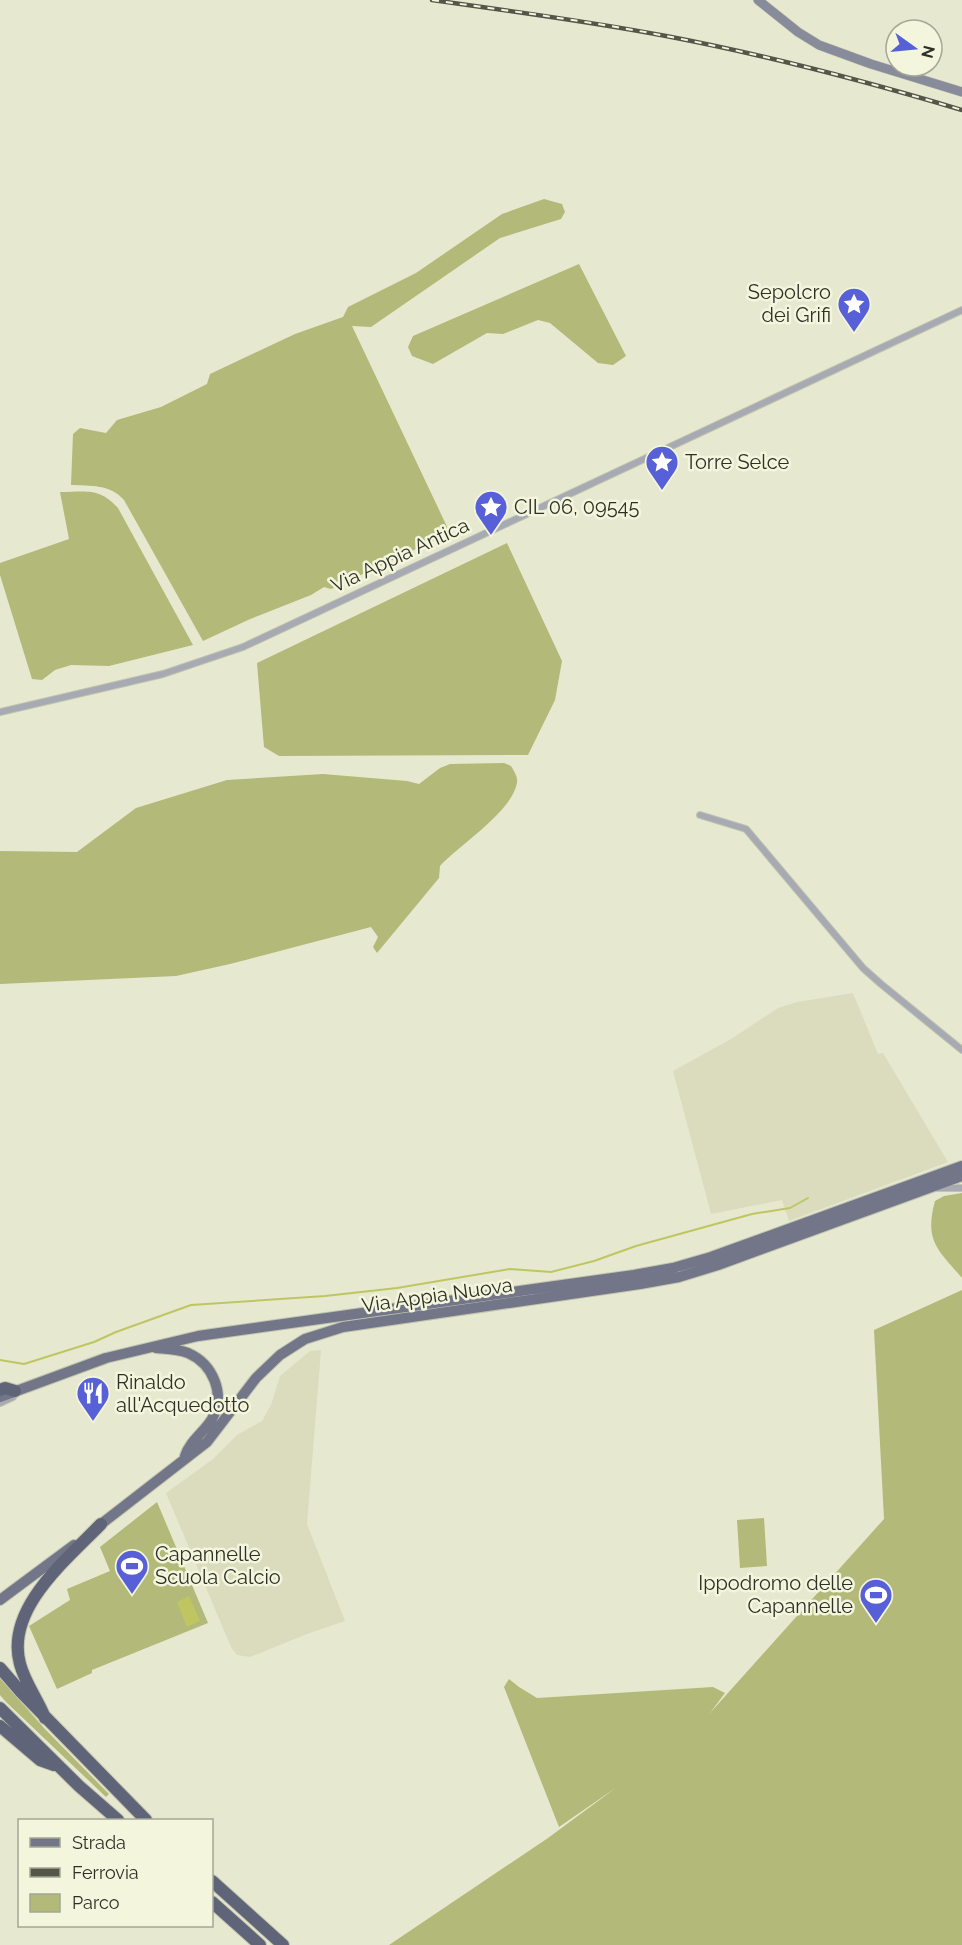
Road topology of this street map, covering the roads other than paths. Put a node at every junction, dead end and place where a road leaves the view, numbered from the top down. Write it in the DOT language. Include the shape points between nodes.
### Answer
graph roads {
  1 [pos="758,0"];
  2 [pos="962,92"];
  3 [pos="962,310"];
  4 [pos="0,712"];
  5 [pos="700,815"];
  6 [pos="962,1050"];
  7 [pos="962,1166"];
  8 [pos="962,1176"];
  9 [pos="933,1188"];
  10 [pos="962,1188"];
  11 [pos="144,1348"];
  12 [pos="45,1380"];
  13 [pos="0,1390"];
  14 [pos="15,1391"];
  15 [pos="0,1397"];
  16 [pos="0,1403"];
  17 [pos="184,1459"];
  18 [pos="101,1524"];
  19 [pos="0,1600"];
  20 [pos="0,1668"];
  21 [pos="0,1708"];
  22 [pos="45,1718"];
  23 [pos="0,1726"];
  24 [pos="60,1767"];
  25 [pos="116,1819"];
  26 [pos="144,1819"];
  27 [pos="213,1882"];
  28 [pos="213,1903"];
  29 [pos="260,1945"];
  30 [pos="283,1945"];
  1 -- 2 [label="street" via="819,45"];
  3 -- 4 [label="street, Via Appia Antica" via="243,647 163,674"];
  5 -- 6 [label="street" via="746,829 873,978"];
  7 -- 11 [label="main road, Via Appia Nuova" via="666,1270 213,1333"];
  8 -- 9 [label="main road, Via Appia Nuova"];
  9 -- 10 [label="street"];
  9 -- 17 [label="main road, Via Appia Nuova" via="679,1277 319,1333 271,1362 207,1442"];
  11 -- 12 [label="main road, Via Appia Nuova"];
  11 -- 17 [label="main road" via="190,1354 205,1365 214,1379 216,1411"];
  12 -- 14 [label="main road, Via Appia Nuova"];
  12 -- 16 [label="street, Via Appia Nuova"];
  13 -- 14 [label="highway"];
  14 -- 15 [label="main road, Via Appia Nuova"];
  17 -- 18 [label="main road, Via Appia Nuova"];
  18 -- 19 [label="main road, Via Appia Nuova"];
  18 -- 22 [label="highway" via="36,1595 19,1627 20,1665"];
  20 -- 22 [label="highway"];
  21 -- 24 [label="highway"];
  22 -- 26 [label="highway"];
  23 -- 24 [label="highway" via="40,1760"];
  24 -- 25 [label="highway"];
  27 -- 30 [label="highway"];
  28 -- 29 [label="highway"];
}
